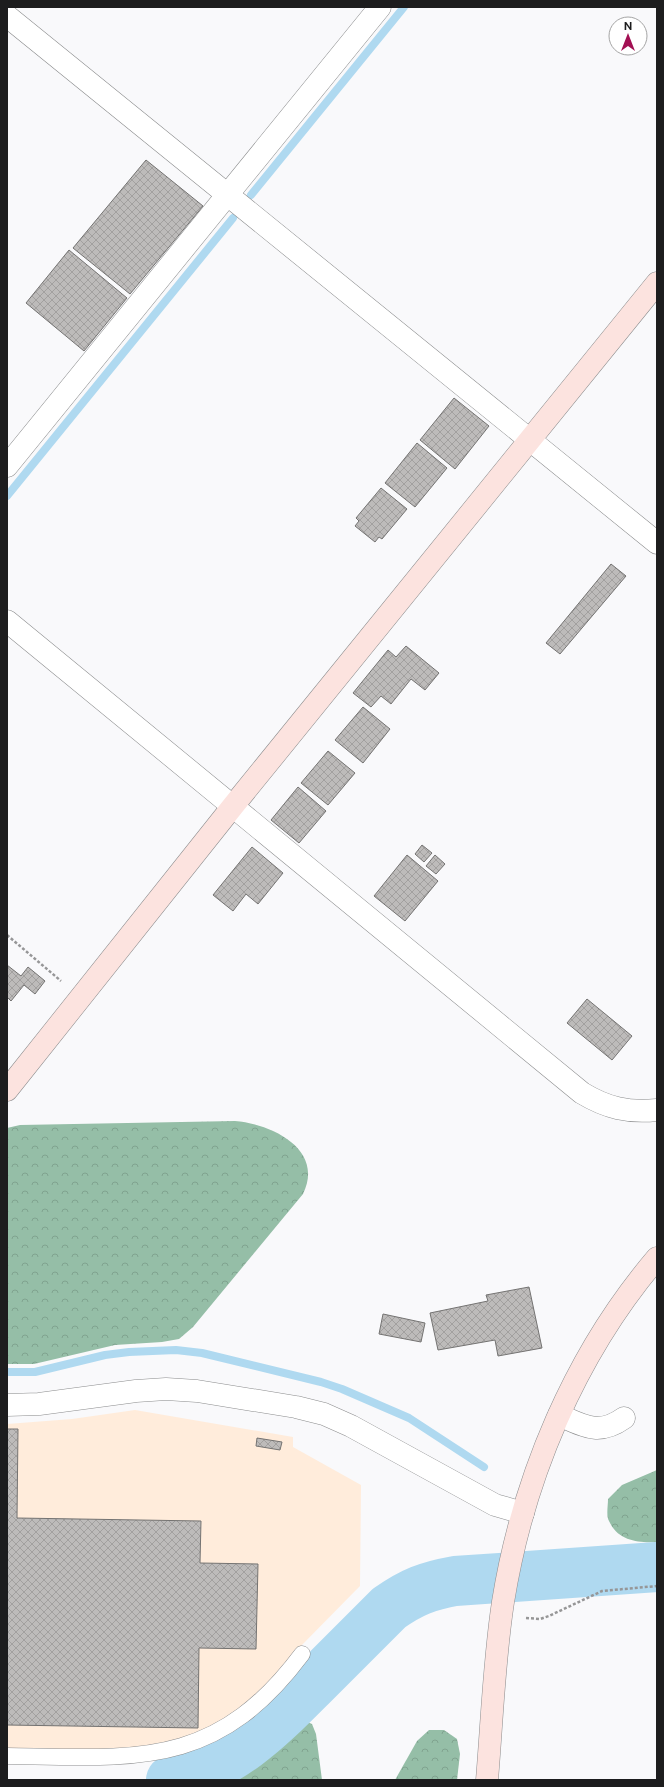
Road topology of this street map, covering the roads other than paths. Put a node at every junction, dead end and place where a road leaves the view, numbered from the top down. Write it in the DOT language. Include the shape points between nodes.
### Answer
graph roads {
  1 [pos="380,7"];
  2 [pos="7,16"];
  3 [pos="228,194"];
  4 [pos="657,283"];
  5 [pos="530,440"];
  6 [pos="7,466"];
  7 [pos="657,543"];
  8 [pos="7,621"];
  9 [pos="233,806"];
  10 [pos="7,1090"];
  11 [pos="657,1110"];
  12 [pos="656,1262"];
  13 [pos="7,1405"];
  14 [pos="559,1415"];
  15 [pos="624,1418"];
  16 [pos="523,1513"];
  17 [pos="302,1654"];
  18 [pos="7,1756"];
  19 [pos="487,1780"];
  1 -- 3 [label="street"];
  2 -- 3 [label="street"];
  3 -- 5 [label="street"];
  3 -- 6 [label="street"];
  4 -- 5 [label="street"];
  5 -- 7 [label="street"];
  5 -- 9 [label="street"];
  8 -- 9 [label="street"];
  9 -- 10 [label="street"];
  9 -- 11 [label="street" via="582,1093 619,1110"];
  12 -- 14 [label="street" via="606,1328"];
  13 -- 16 [label="street" via="39,1404 166,1389 197,1391 296,1407 324,1414 351,1426 495,1505"];
  14 -- 15 [label="street" via="586,1427 600,1429 614,1425"];
  14 -- 16 [label="street"];
  16 -- 19 [label="street" via="502,1610"];
  17 -- 18 [label="lane" via="283,1680 234,1722 206,1737 176,1748 145,1755 113,1757"];
}
